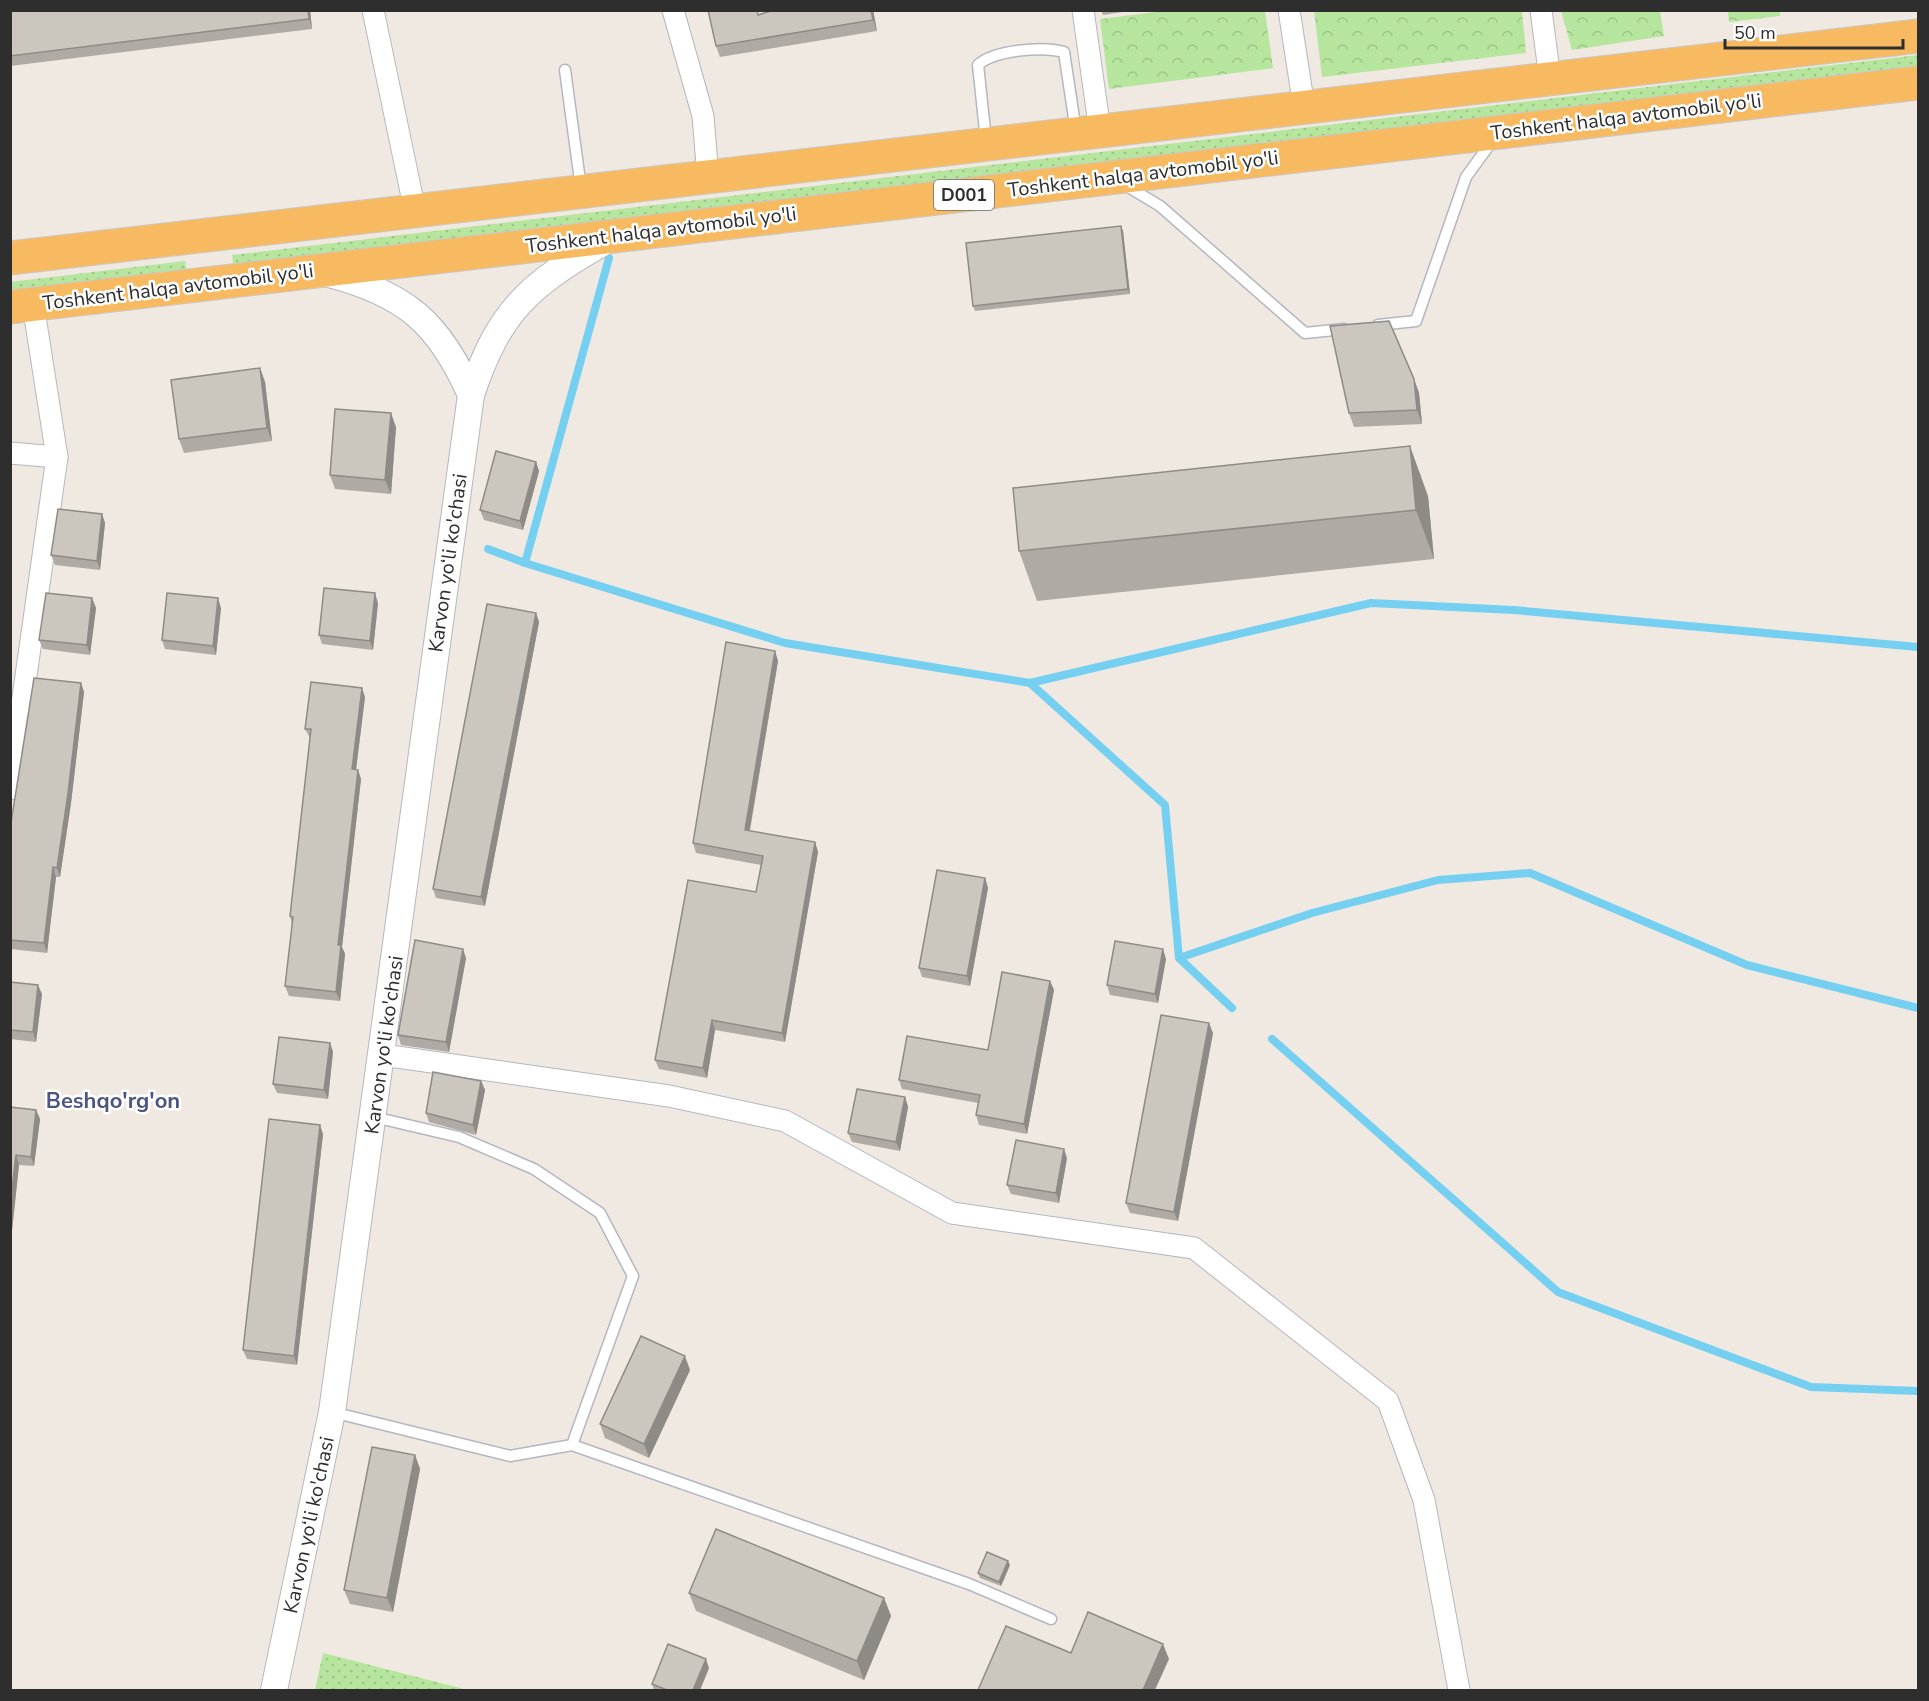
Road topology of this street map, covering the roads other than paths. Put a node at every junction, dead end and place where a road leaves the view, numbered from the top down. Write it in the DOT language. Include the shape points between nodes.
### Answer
graph roads {
  1 [pos="373,10"];
  2 [pos="673,10"];
  3 [pos="1083,10"];
  4 [pos="1289,10"];
  5 [pos="1541,10"];
  6 [pos="1918,36"];
  7 [pos="565,70"];
  8 [pos="1550,79"];
  9 [pos="1918,83"];
  10 [pos="1304,107"];
  11 [pos="1499,132"];
  12 [pos="1088,133"];
  13 [pos="987,144"];
  14 [pos="708,177"];
  15 [pos="1112,177"];
  16 [pos="581,192"];
  17 [pos="416,211"];
  18 [pos="210,235"];
  19 [pos="615,236"];
  20 [pos="10,258"];
  21 [pos="317,271"];
  22 [pos="216,283"];
  23 [pos="22,305"];
  24 [pos="471,396"];
  25 [pos="10,453"];
  26 [pos="57,457"];
  27 [pos="10,789"];
  28 [pos="383,1055"];
  29 [pos="374,1117"];
  30 [pos="332,1412"];
  31 [pos="572,1445"];
  32 [pos="1051,1619"];
  33 [pos="274,1690"];
  34 [pos="1459,1690"];
  1 -- 17 [label="street"];
  2 -- 14 [label="street" via="703,116"];
  3 -- 12 [label="street"];
  4 -- 10 [label="street"];
  5 -- 8 [label="street"];
  6 -- 8 [label="highway, D001"];
  7 -- 16 [label="lane"];
  8 -- 10 [label="highway, D001"];
  9 -- 11 [label="highway, Toshkent halqa avtomobil yo'li / D001"];
  10 -- 12 [label="highway, D001"];
  11 -- 15 [label="highway, Toshkent halqa avtomobil yo'li / D001"];
  11 -- 15 [label="lane" via="1466,177 1416,321 1305,333 1160,206"];
  12 -- 13 [label="highway, D001"];
  12 -- 13 [label="lane" via="1064,52 1047,48 985,58 978,65"];
  13 -- 14 [label="highway, D001"];
  14 -- 16 [label="highway, D001"];
  15 -- 19 [label="highway, Toshkent halqa avtomobil yo'li / D001"];
  16 -- 17 [label="highway, D001"];
  17 -- 18 [label="highway, D001"];
  18 -- 20 [label="highway, D001"];
  18 -- 22 [label="highway"];
  19 -- 21 [label="highway, Toshkent halqa avtomobil yo'li / D001"];
  19 -- 24 [label="street, Karvon yo‘li ko'chasi" via="564,265 522,299 492,340"];
  21 -- 22 [label="highway, Toshkent halqa avtomobil yo'li / D001"];
  21 -- 24 [label="street" via="358,281 400,301 446,346"];
  22 -- 23 [label="highway, Toshkent halqa avtomobil yo'li / D001"];
  23 -- 26 [label="street"];
  24 -- 28 [label="street, Karvon yo‘li ko'chasi"];
  25 -- 26 [label="street"];
  26 -- 27 [label="street"];
  28 -- 29 [label="street, Karvon yo‘li ko'chasi"];
  28 -- 34 [label="street" via="669,1096 785,1121 952,1213 1194,1248 1388,1401 1424,1500"];
  29 -- 30 [label="street, Karvon yo‘li ko'chasi"];
  29 -- 31 [label="lane" via="459,1137 534,1169 600,1213 633,1276"];
  30 -- 31 [label="lane" via="510,1456"];
  30 -- 33 [label="street, Karvon yo‘li ko'chasi"];
  31 -- 32 [label="lane" via="969,1584"];
}
